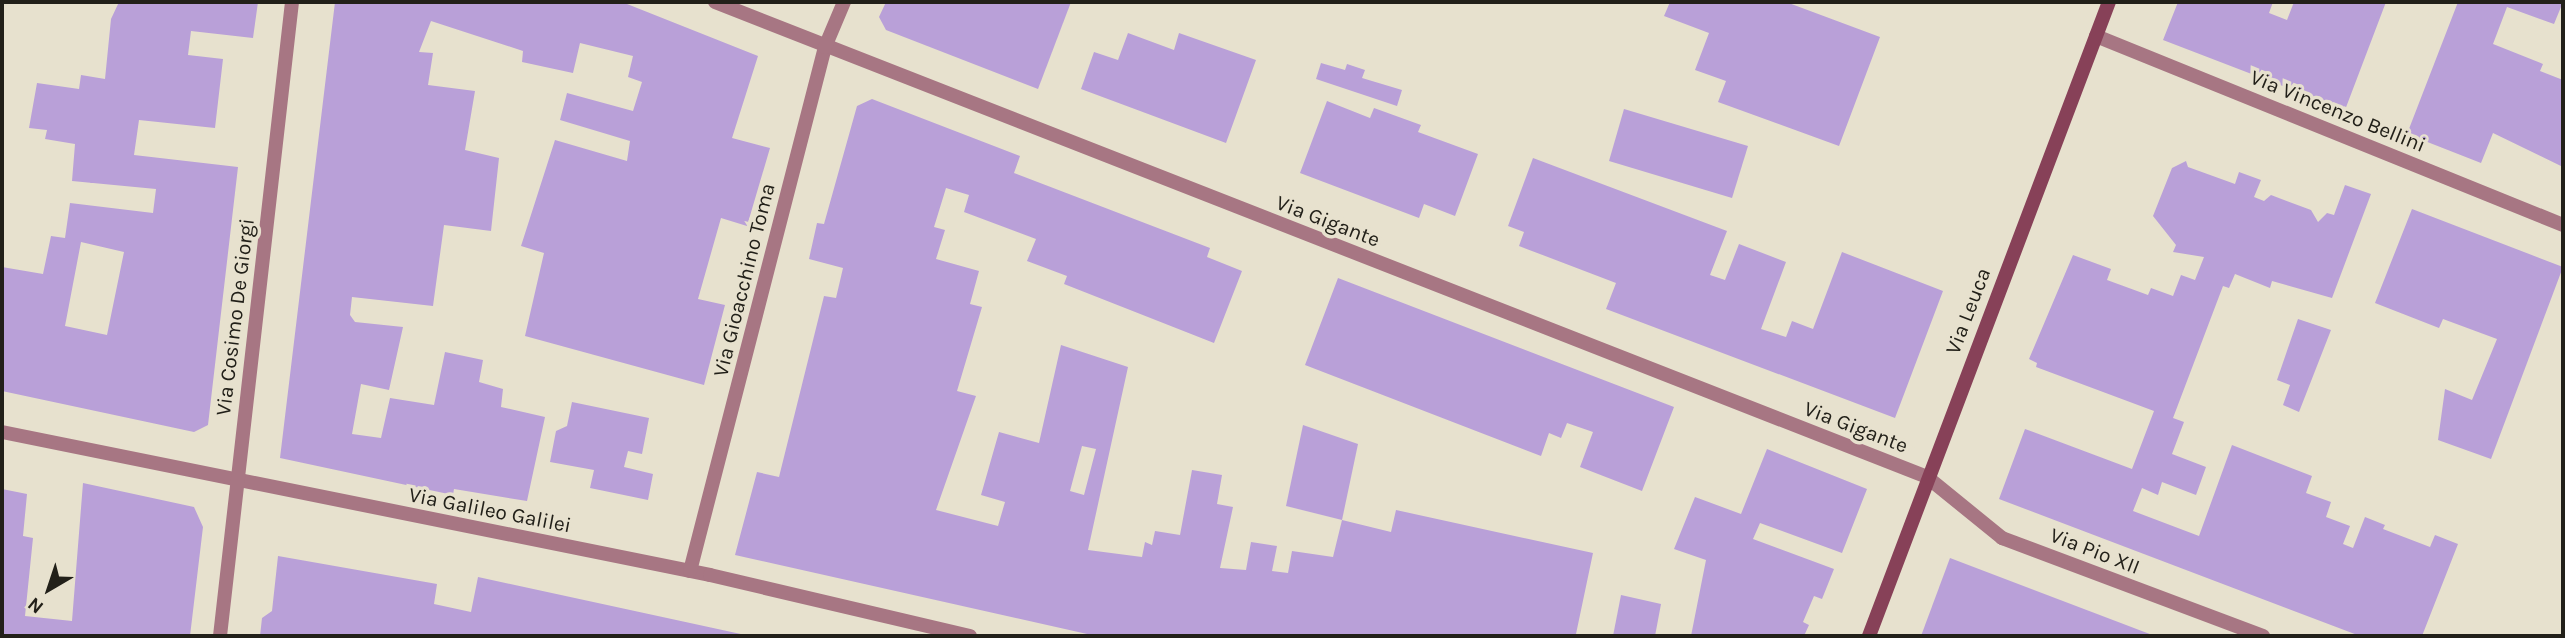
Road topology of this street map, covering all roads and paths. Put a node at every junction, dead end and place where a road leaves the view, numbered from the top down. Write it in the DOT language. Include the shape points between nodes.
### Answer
graph roads {
  1 [pos="292,2"];
  2 [pos="715,2"];
  3 [pos="844,2"];
  4 [pos="2109,2"];
  5 [pos="2096,36"];
  6 [pos="825,47"];
  7 [pos="2563,225"];
  8 [pos="2,432"];
  9 [pos="1927,477"];
  10 [pos="237,482"];
  11 [pos="690,571"];
  12 [pos="220,636"];
  13 [pos="970,636"];
  14 [pos="1869,636"];
  15 [pos="2263,636"];
  1 -- 10 [label="street, Via Cosimo De Giorgi"];
  2 -- 6 [label="street, Via Gigante"];
  3 -- 6 [label="street, Via Gioacchino Toma"];
  4 -- 5 [label="main road, Via Leuca"];
  5 -- 7 [label="street, Via Vincenzo Bellini"];
  5 -- 9 [label="main road, Via Leuca"];
  6 -- 9 [label="street, Via Gigante"];
  6 -- 11 [label="street, Via Gioacchino Toma"];
  8 -- 10 [label="street, Via Galileo Galilei"];
  9 -- 14 [label="main road, Via Leuca"];
  9 -- 15 [label="street, Via Pio XII" via="2001,538"];
  10 -- 11 [label="street, Via Galileo Galilei"];
  10 -- 12 [label="street, Via Cosimo De Giorgi"];
  11 -- 13 [label="street, Via Galileo Galilei"];
}
